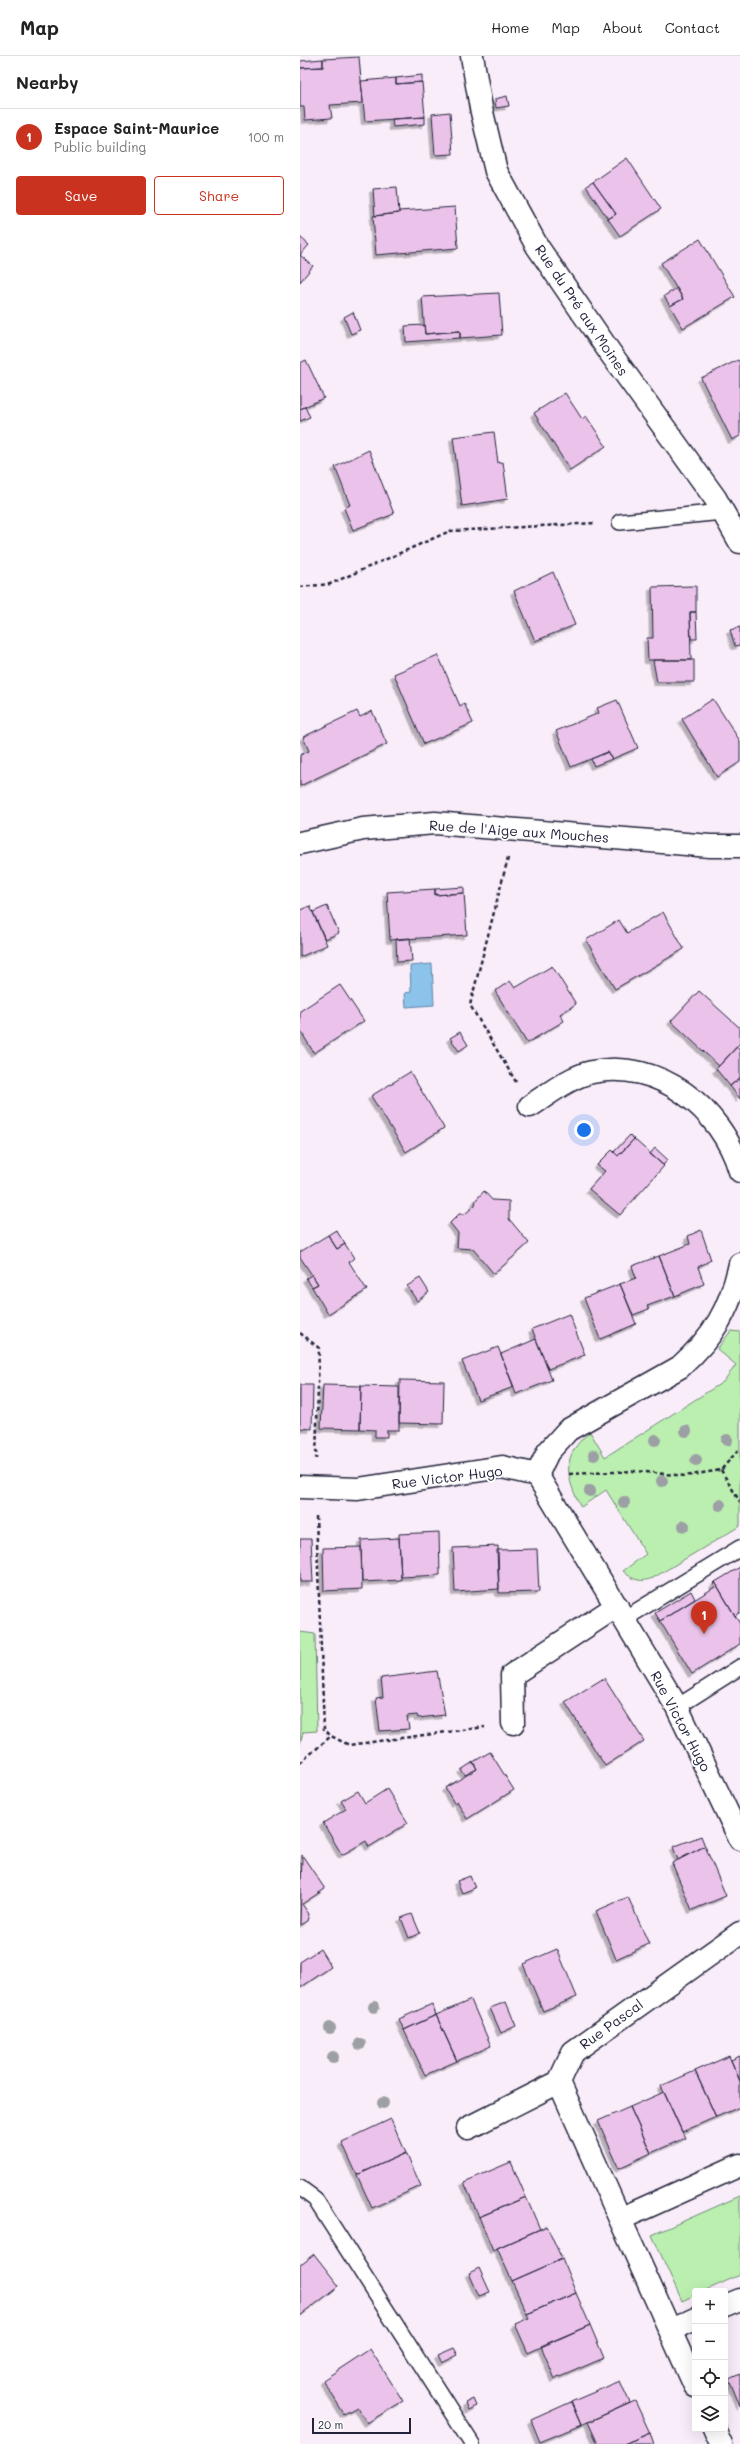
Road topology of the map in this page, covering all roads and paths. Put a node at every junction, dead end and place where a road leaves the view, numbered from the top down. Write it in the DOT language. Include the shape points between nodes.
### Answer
graph roads {
  1 [pos="472,56"];
  2 [pos="723,512"];
  3 [pos="620,522"];
  4 [pos="740,542"];
  5 [pos="300,588"];
  6 [pos="515,830"];
  7 [pos="300,843"];
  8 [pos="740,846"];
  9 [pos="530,1106"];
  10 [pos="740,1171"];
  11 [pos="739,1272"];
  12 [pos="300,1333"];
  13 [pos="740,1448"];
  14 [pos="721,1470"];
  15 [pos="537,1475"];
  16 [pos="307,1488"];
  17 [pos="740,1502"];
  18 [pos="740,1548"];
  19 [pos="620,1613"];
  20 [pos="740,1667"];
  21 [pos="677,1707"];
  22 [pos="513,1724"];
  23 [pos="331,1736"];
  24 [pos="300,1763"];
  25 [pos="740,1839"];
  26 [pos="740,1933"];
  27 [pos="559,2082"];
  28 [pos="468,2128"];
  29 [pos="740,2165"];
  30 [pos="300,2188"];
  31 [pos="620,2219"];
  32 [pos="740,2300"];
  33 [pos="728,2305"];
  34 [pos="692,2320"];
  35 [pos="670,2330"];
  36 [pos="692,2379"];
  37 [pos="715,2432"];
  38 [pos="472,2444"];
  39 [pos="721,2444"];
  1 -- 2 [label="street, Rue du Pré aux Moines" via="496,171 537,246"];
  2 -- 3 [label="lane"];
  2 -- 4 [label="street, Rue du Pré aux Moines"];
  3 -- 5 [label="path" via="450,531 330,584"];
  6 -- 7 [label="street, Rue de l'Aige aux Mouches" via="434,824 398,825 363,829"];
  6 -- 8 [label="street, Rue de l'Aige aux Mouches" via="710,846"];
  6 -- 9 [label="path" via="470,1005"];
  9 -- 10 [label="street" via="572,1079 590,1072 624,1070 639,1073 675,1088 706,1110 726,1137"];
  11 -- 15 [label="street" via="720,1321 695,1353 680,1367 568,1430 548,1452"];
  12 -- 16 [label="path" via="319,1348"];
  13 -- 14 [label="path"];
  14 -- 15 [label="path" via="685,1476 636,1472"];
  14 -- 17 [label="path"];
  15 -- 16 [label="street, Rue Victor Hugo" via="502,1467 358,1489"];
  15 -- 19 [label="street, Rue Victor Hugo"];
  16 -- 23 [label="path" via="324,1729"];
  18 -- 19 [label="lane"];
  19 -- 21 [label="street, Rue Victor Hugo"];
  19 -- 22 [label="street" via="512,1675"];
  20 -- 21 [label="lane"];
  21 -- 25 [label="street, Rue Victor Hugo"];
  22 -- 23 [label="path" via="349,1745"];
  23 -- 24 [label="path"];
  26 -- 27 [label="street, Rue Pascal" via="573,2052"];
  27 -- 28 [label="street"];
  27 -- 31 [label="street"];
  29 -- 31 [label="street"];
  30 -- 38 [label="lane" via="315,2199"];
  31 -- 35 [label="street"];
  32 -- 33 [label="street"];
  34 -- 35 [label="street"];
  35 -- 36 [label="street"];
  37 -- 39 [label="street"];
}
